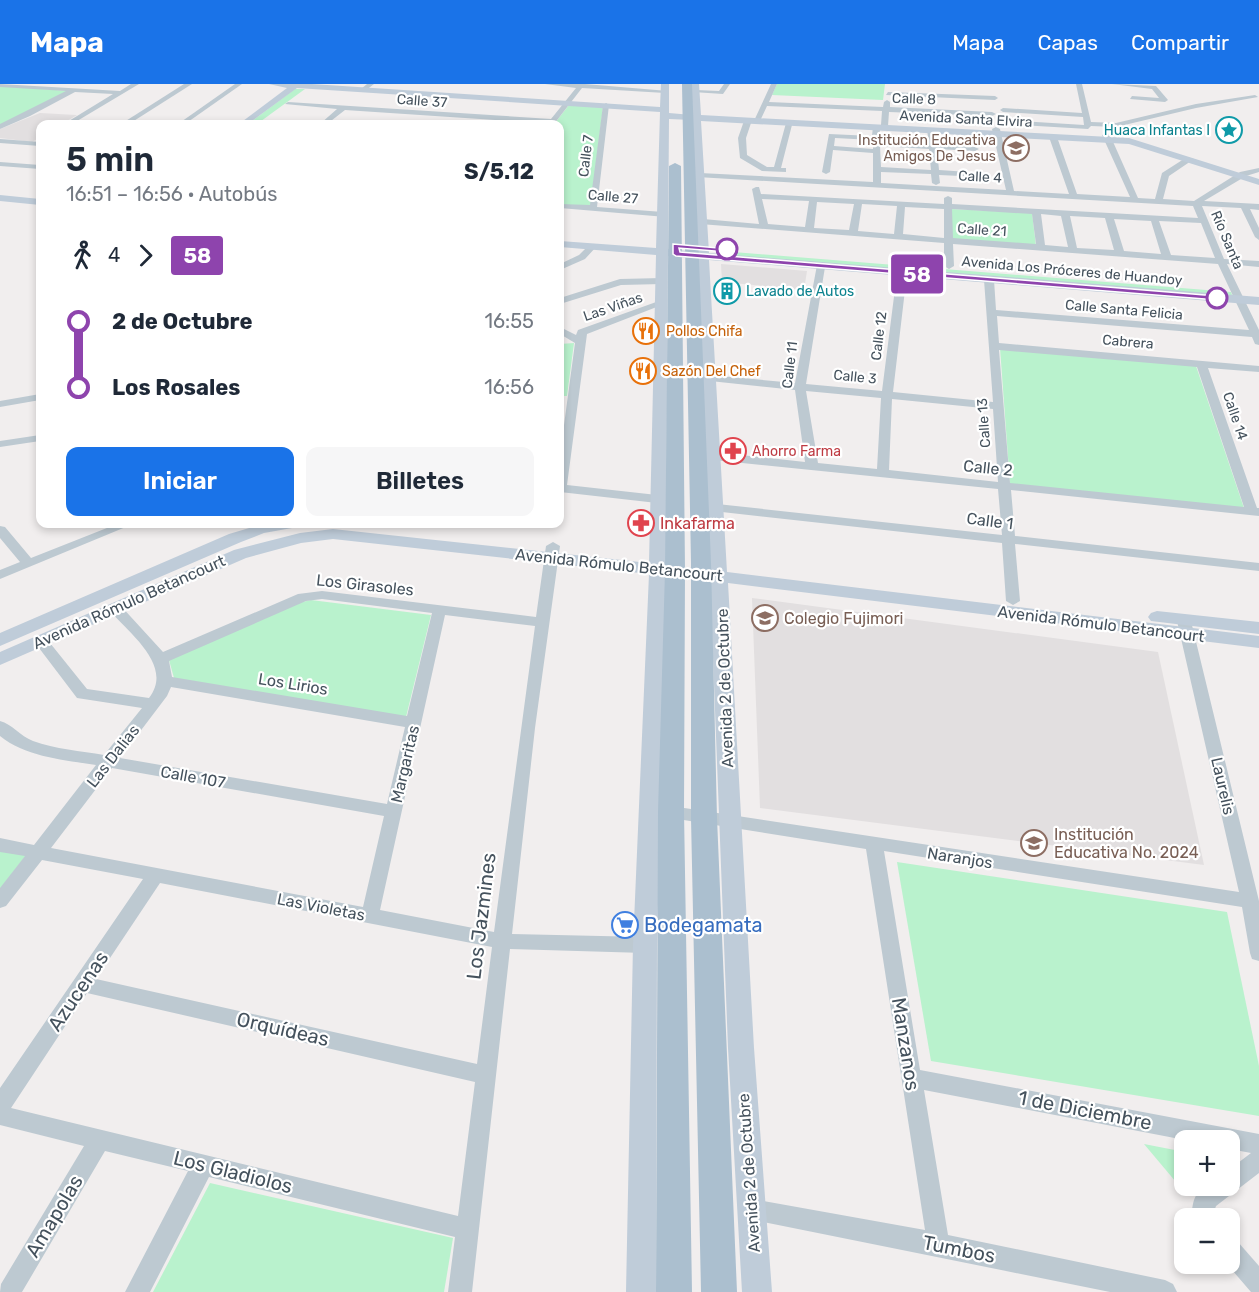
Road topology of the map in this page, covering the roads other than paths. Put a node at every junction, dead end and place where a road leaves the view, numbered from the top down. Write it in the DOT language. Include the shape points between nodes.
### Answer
graph roads {
  1 [pos="136,84"];
  2 [pos="189,84"];
  3 [pos="239,84"];
  4 [pos="273,84"];
  5 [pos="548,84"];
  6 [pos="727,84"];
  7 [pos="774,84"];
  8 [pos="889,84"];
  9 [pos="940,84"];
  10 [pos="1079,84"];
  11 [pos="1114,84"];
  12 [pos="0,85"];
  13 [pos="296,85"];
  14 [pos="313,85"];
  15 [pos="581,85"];
  16 [pos="1128,85"];
  17 [pos="668,86"];
  18 [pos="367,87"];
  19 [pos="693,87"];
  20 [pos="74,90"];
  21 [pos="1248,90"];
  22 [pos="122,93"];
  23 [pos="888,94"];
  24 [pos="939,96"];
  25 [pos="995,98"];
  26 [pos="1132,98"];
  27 [pos="1257,98"];
  28 [pos="567,103"];
  29 [pos="288,104"];
  30 [pos="764,104"];
  31 [pos="606,105"];
  32 [pos="343,108"];
  33 [pos="886,109"];
  34 [pos="1003,110"];
  35 [pos="280,111"];
  36 [pos="669,114"];
  37 [pos="992,114"];
  38 [pos="1086,115"];
  39 [pos="693,116"];
  40 [pos="754,119"];
  41 [pos="75,120"];
  42 [pos="131,120"];
  43 [pos="187,120"];
  44 [pos="248,120"];
  45 [pos="329,120"];
  46 [pos="511,120"];
  47 [pos="555,120"];
  48 [pos="1138,120"];
  49 [pos="790,123"];
  50 [pos="0,127"];
  51 [pos="1089,128"];
  52 [pos="999,129"];
  53 [pos="931,130"];
  54 [pos="877,137"];
  55 [pos="1053,137"];
  56 [pos="1107,137"];
  57 [pos="0,141"];
  58 [pos="36,143"];
  59 [pos="932,147"];
  60 [pos="830,148"];
  61 [pos="975,149"];
  62 [pos="1190,159"];
  63 [pos="961,161"];
  64 [pos="0,164"];
  65 [pos="36,167"];
  66 [pos="777,169"];
  67 [pos="1259,170"];
  68 [pos="796,171"];
  69 [pos="816,172"];
  70 [pos="826,172"];
  71 [pos="935,172"];
  72 [pos="836,173"];
  73 [pos="700,175"];
  74 [pos="866,175"];
  75 [pos="983,175"];
  76 [pos="877,176"];
  77 [pos="1240,176"];
  78 [pos="754,178"];
  79 [pos="1259,178"];
  80 [pos="1259,182"];
  81 [pos="936,189"];
  82 [pos="947,189"];
  83 [pos="0,190"];
  84 [pos="1010,192"];
  85 [pos="36,194"];
  86 [pos="758,196"];
  87 [pos="1074,196"];
  88 [pos="0,198"];
  89 [pos="813,199"];
  90 [pos="1135,199"];
  91 [pos="1160,200"];
  92 [pos="36,202"];
  93 [pos="858,202"];
  94 [pos="1196,202"];
  95 [pos="901,205"];
  96 [pos="564,206"];
  97 [pos="1244,206"];
  98 [pos="1259,207"];
  99 [pos="949,208"];
  100 [pos="591,209"];
  101 [pos="1036,212"];
  102 [pos="1065,214"];
  103 [pos="663,215"];
  104 [pos="1108,216"];
  105 [pos="1154,218"];
  106 [pos="1203,221"];
  107 [pos="703,222"];
  108 [pos="764,227"];
  109 [pos="808,231"];
  110 [pos="853,234"];
  111 [pos="564,236"];
  112 [pos="898,237"];
  113 [pos="1259,237"];
  114 [pos="948,241"];
  115 [pos="564,244"];
  116 [pos="592,247"];
  117 [pos="1041,248"];
  118 [pos="684,250"];
  119 [pos="1073,251"];
  120 [pos="1120,254"];
  121 [pos="1167,257"];
  122 [pos="1221,261"];
  123 [pos="1259,264"];
  124 [pos="564,265"];
  125 [pos="949,266"];
  126 [pos="820,267"];
  127 [pos="902,273"];
  128 [pos="988,280"];
  129 [pos="662,281"];
  130 [pos="1233,289"];
  131 [pos="1259,291"];
  132 [pos="564,300"];
  133 [pos="1241,300"];
  134 [pos="1259,301"];
  135 [pos="662,303"];
  136 [pos="991,313"];
  137 [pos="564,332"];
  138 [pos="1257,338"];
  139 [pos="579,341"];
  140 [pos="994,346"];
  141 [pos="1201,363"];
  142 [pos="1259,369"];
  143 [pos="710,378"];
  144 [pos="800,387"];
  145 [pos="887,395"];
  146 [pos="36,398"];
  147 [pos="565,398"];
  148 [pos="0,404"];
  149 [pos="998,406"];
  150 [pos="36,439"];
  151 [pos="0,444"];
  152 [pos="713,456"];
  153 [pos="812,466"];
  154 [pos="883,474"];
  155 [pos="1004,486"];
  156 [pos="564,488"];
  157 [pos="657,499"];
  158 [pos="717,508"];
  159 [pos="1255,512"];
  160 [pos="113,528"];
  161 [pos="265,528"];
  162 [pos="400,528"];
  163 [pos="0,530"];
  164 [pos="1008,540"];
  165 [pos="552,552"];
  166 [pos="29,564"];
  167 [pos="688,567"];
  168 [pos="1259,567"];
  169 [pos="0,575"];
  170 [pos="1013,601"];
  171 [pos="115,608"];
  172 [pos="439,611"];
  173 [pos="542,622"];
  174 [pos="1186,628"];
  175 [pos="1259,628"];
  176 [pos="0,640"];
  177 [pos="41,641"];
  178 [pos="1259,642"];
  179 [pos="0,659"];
  180 [pos="161,659"];
  181 [pos="165,681"];
  182 [pos="153,704"];
  183 [pos="415,723"];
  184 [pos="0,726"];
  185 [pos="108,762"];
  186 [pos="393,811"];
  187 [pos="671,812"];
  188 [pos="717,820"];
  189 [pos="0,845"];
  190 [pos="874,845"];
  191 [pos="37,854"];
  192 [pos="155,876"];
  193 [pos="0,901"];
  194 [pos="1250,902"];
  195 [pos="370,916"];
  196 [pos="501,940"];
  197 [pos="645,945"];
  198 [pos="1259,953"];
  199 [pos="82,984"];
  200 [pos="485,1075"];
  201 [pos="911,1078"];
  202 [pos="0,1106"];
  203 [pos="0,1115"];
  204 [pos="100,1139"];
  205 [pos="1259,1144"];
  206 [pos="1259,1160"];
  207 [pos="204,1164"];
  208 [pos="1240,1174"];
  209 [pos="1212,1196"];
  210 [pos="1202,1208"];
  211 [pos="752,1210"];
  212 [pos="467,1229"];
  213 [pos="938,1244"];
  214 [pos="1240,1262"];
  215 [pos="1259,1284"];
  216 [pos="9,1292"];
  217 [pos="137,1292"];
  218 [pos="460,1292"];
  219 [pos="640,1292"];
  220 [pos="675,1292"];
  221 [pos="719,1292"];
  222 [pos="757,1292"];
  223 [pos="1165,1292"];
  1 -- 22 [label="street"];
  2 -- 42 [label="street"];
  3 -- 43 [label="street"];
  4 -- 13 [label="street, Avenida Santa Elvira"];
  5 -- 15 [label="street"];
  6 -- 19 [label="street" via="721,93"];
  7 -- 30 [label="street"];
  8 -- 23 [label="street"];
  9 -- 24 [label="street"];
  10 -- 38 [label="street"];
  11 -- 16 [label="street"];
  12 -- 20 [label="street"];
  13 -- 14 [label="street, Avenida Santa Elvira"];
  13 -- 44 [label="street"];
  14 -- 18 [label="street, Avenida Santa Elvira"];
  14 -- 29 [label="street"];
  15 -- 17 [label="street"];
  15 -- 28 [label="street"];
  16 -- 26 [label="street"];
  16 -- 26 [label="street" via="1154,87 1165,100"];
  17 -- 36 [label="main road, Avenida 2 de Octubre"];
  18 -- 28 [label="street, Avenida Santa Elvira"];
  19 -- 39 [label="main road, Avenida 2 de Octubre"];
  20 -- 22 [label="street"];
  20 -- 50 [label="street"];
  21 -- 27 [label="street"];
  22 -- 41 [label="street"];
  23 -- 24 [label="street"];
  23 -- 33 [label="street"];
  24 -- 25 [label="street"];
  26 -- 48 [label="street"];
  27 -- 48 [label="street" via="1196,106"];
  28 -- 31 [label="street, Avenida Santa Elvira"];
  28 -- 47 [label="street"];
  29 -- 32 [label="street, Calle 37"];
  29 -- 35 [label="street"];
  30 -- 33 [label="street, Calle 8"];
  30 -- 40 [label="street"];
  31 -- 36 [label="street, Avenida Santa Elvira"];
  31 -- 100 [label="street, Calle 7"];
  32 -- 45 [label="street"];
  32 -- 46 [label="street, Calle 37"];
  33 -- 37 [label="street, Calle 8"];
  33 -- 54 [label="street"];
  34 -- 38 [label="street"];
  36 -- 39 [label="street, Avenida Santa Elvira"];
  36 -- 103 [label="street, Avenida 2 de Octubre"];
  36 -- 118 [label="main road, Avenida 2 de Octubre"];
  38 -- 51 [label="street"];
  39 -- 40 [label="street, Avenida Santa Elvira"];
  39 -- 73 [label="street, Avenida 2 de Octubre"];
  39 -- 118 [label="main road, Avenida 2 de Octubre"];
  40 -- 49 [label="street, Avenida Santa Elvira"];
  40 -- 54 [label="street, Avenida Santa Elvira"];
  40 -- 66 [label="street" via="742,138 743,156 765,169"];
  48 -- 51 [label="street"];
  49 -- 54 [label="street, Avenida Santa Elvira"];
  49 -- 66 [label="street"];
  51 -- 52 [label="street, Avenida Santa Elvira"];
  51 -- 56 [label="street, Avenida Santa Elvira"];
  52 -- 53 [label="street, Avenida Santa Elvira"];
  52 -- 54 [label="street, Avenida Santa Elvira"];
  52 -- 55 [label="street, Avenida Santa Elvira"];
  52 -- 84 [label="street"];
  53 -- 54 [label="street, Avenida Santa Elvira"];
  53 -- 59 [label="street"];
  54 -- 59 [label="street"];
  54 -- 60 [label="street"];
  54 -- 60 [label="street" via="832,136"];
  54 -- 76 [label="street"];
  55 -- 56 [label="street, Avenida Santa Elvira"];
  55 -- 87 [label="street"];
  56 -- 62 [label="street, Avenida Santa Elvira" via="1149,145"];
  56 -- 77 [label="street, Avenida Santa Elvira" via="1161,144"];
  56 -- 90 [label="street"];
  57 -- 58 [label="street"];
  59 -- 63 [label="street"];
  59 -- 71 [label="street"];
  60 -- 70 [label="street"];
  61 -- 63 [label="street"];
  62 -- 77 [label="street, Avenida Santa Elvira"];
  62 -- 91 [label="street" via="1165,175"];
  63 -- 71 [label="street"];
  63 -- 75 [label="street"];
  64 -- 65 [label="street"];
  66 -- 68 [label="street"];
  67 -- 77 [label="street, Río Santa"];
  69 -- 70 [label="street"];
  70 -- 72 [label="street"];
  71 -- 76 [label="street"];
  71 -- 81 [label="street"];
  73 -- 78 [label="street, Calle 4"];
  73 -- 107 [label="street, Avenida 2 de Octubre"];
  74 -- 76 [label="street"];
  76 -- 78 [label="street, Calle 4"];
  76 -- 81 [label="street, Calle 4"];
  77 -- 79 [label="street, Avenida Santa Elvira"];
  77 -- 80 [label="street, Avenida Santa Elvira"];
  77 -- 94 [label="street, Río Santa"];
  78 -- 86 [label="street"];
  81 -- 82 [label="street, Calle 4"];
  82 -- 84 [label="street, Calle 4"];
  82 -- 99 [label="street"];
  83 -- 85 [label="street"];
  84 -- 87 [label="street, Calle 4"];
  86 -- 89 [label="street"];
  86 -- 108 [label="street"];
  87 -- 90 [label="street, Calle 4"];
  88 -- 92 [label="street"];
  89 -- 93 [label="street"];
  89 -- 109 [label="street"];
  90 -- 91 [label="street, Calle 4"];
  91 -- 94 [label="street, Calle 4"];
  93 -- 95 [label="street"];
  93 -- 110 [label="street"];
  94 -- 97 [label="street, Calle 4"];
  94 -- 106 [label="street, Río Santa"];
  95 -- 99 [label="street"];
  95 -- 112 [label="street"];
  96 -- 100 [label="street, Calle 27"];
  97 -- 98 [label="street, Calle 4"];
  97 -- 113 [label="street"];
  99 -- 101 [label="street"];
  99 -- 114 [label="street"];
  100 -- 103 [label="street, Calle 27"];
  101 -- 102 [label="street"];
  101 -- 117 [label="street"];
  102 -- 104 [label="street"];
  102 -- 119 [label="street"];
  103 -- 118 [label="street, Avenida 2 de Octubre"];
  104 -- 105 [label="street"];
  104 -- 120 [label="street"];
  105 -- 106 [label="street"];
  105 -- 121 [label="street"];
  106 -- 122 [label="street, Río Santa"];
  107 -- 108 [label="street, Calle 21"];
  107 -- 118 [label="street, Avenida 2 de Octubre"];
  108 -- 109 [label="street, Calle 21"];
  109 -- 110 [label="street, Calle 21"];
  110 -- 112 [label="street, Calle 21"];
  111 -- 118 [label="street, Avenida Los Próceres de Huandoy"];
  112 -- 114 [label="street, Calle 21"];
  114 -- 117 [label="street, Calle 21"];
  114 -- 125 [label="street"];
  115 -- 116 [label="street, Avenida Los Próceres de Huandoy"];
  116 -- 118 [label="street, Avenida Los Próceres de Huandoy"];
  116 -- 124 [label="street" via="582,258"];
  117 -- 119 [label="street, Calle 21"];
  118 -- 125 [label="street, Avenida Los Próceres de Huandoy"];
  118 -- 126 [label="street, Avenida Los Próceres de Huandoy"];
  118 -- 129 [label="street, Avenida 2 de Octubre"];
  118 -- 143 [label="street, Avenida 2 de Octubre"];
  118 -- 167 [label="main road, Avenida 2 de Octubre"];
  118 -- 167 [label="main road, Avenida 2 de Octubre"];
  119 -- 120 [label="street, Calle 21"];
  120 -- 121 [label="street, Calle 21"];
  121 -- 122 [label="street, Calle 21"];
  122 -- 123 [label="street, Calle 21"];
  122 -- 130 [label="street, Río Santa"];
  125 -- 130 [label="street, Avenida Los Próceres de Huandoy"];
  126 -- 127 [label="street, Avenida Los Próceres de Huandoy"];
  126 -- 144 [label="street, Calle 11"];
  127 -- 128 [label="street, Avenida Los Próceres de Huandoy"];
  127 -- 145 [label="street, Calle 12"];
  128 -- 133 [label="street, Avenida Los Próceres de Huandoy"];
  128 -- 136 [label="street, Calle 13"];
  129 -- 132 [label="street" via="620,282"];
  129 -- 135 [label="street, Avenida 2 de Octubre"];
  130 -- 131 [label="street, Avenida Los Próceres de Huandoy"];
  130 -- 133 [label="street, Río Santa"];
  133 -- 134 [label="street, Avenida Los Próceres de Huandoy"];
  133 -- 138 [label="street, Río Santa"];
  135 -- 139 [label="street, Las Viñas" via="586,330"];
  135 -- 157 [label="street, Avenida 2 de Octubre"];
  136 -- 138 [label="street, Calle Santa Felicia"];
  136 -- 140 [label="street, Calle 13"];
  137 -- 139 [label="street"];
  139 -- 147 [label="street"];
  140 -- 141 [label="street, Cabrera"];
  140 -- 149 [label="street, Calle 13"];
  141 -- 142 [label="street, Cabrera"];
  141 -- 159 [label="street, Calle 14"];
  143 -- 144 [label="street, Calle 3"];
  143 -- 152 [label="street, Avenida 2 de Octubre"];
  144 -- 145 [label="street, Calle 3"];
  144 -- 153 [label="street, Calle 11"];
  145 -- 149 [label="street, Calle 3"];
  145 -- 154 [label="street, Calle 12"];
  146 -- 148 [label="street"];
  149 -- 155 [label="street, Calle 13"];
  150 -- 151 [label="street"];
  152 -- 153 [label="street, Calle 2"];
  152 -- 158 [label="street, Avenida 2 de Octubre"];
  153 -- 154 [label="street, Calle 2"];
  154 -- 155 [label="street, Calle 2"];
  155 -- 159 [label="street, Calle 2"];
  155 -- 164 [label="street, Calle 13"];
  156 -- 157 [label="street"];
  157 -- 167 [label="street, Avenida 2 de Octubre"];
  158 -- 164 [label="street, Calle 1"];
  158 -- 167 [label="street, Avenida 2 de Octubre"];
  160 -- 166 [label="street"];
  161 -- 176 [label="street, Avenida Rómulo Betancourt"];
  162 -- 165 [label="street, Avenida Rómulo Betancourt"];
  163 -- 166 [label="street"];
  164 -- 168 [label="street, Calle 1"];
  164 -- 170 [label="street, Calle 13"];
  165 -- 167 [label="street, Avenida Rómulo Betancourt"];
  165 -- 171 [label="street, Avenida Rómulo Betancourt" via="359,535 300,538 240,554"];
  165 -- 173 [label="street, Los Jazmines"];
  166 -- 169 [label="street"];
  167 -- 170 [label="street, Avenida Rómulo Betancourt"];
  167 -- 174 [label="street, Avenida Rómulo Betancourt"];
  167 -- 187 [label="main road, Avenida 2 de Octubre"];
  167 -- 188 [label="main road, Avenida 2 de Octubre"];
  167 -- 197 [label="street, Avenida 2 de Octubre"];
  170 -- 174 [label="street, Avenida Rómulo Betancourt"];
  171 -- 177 [label="street, Avenida Rómulo Betancourt"];
  171 -- 180 [label="street"];
  172 -- 173 [label="street, Los Girasoles"];
  172 -- 180 [label="street, Los Girasoles" via="303,597"];
  172 -- 183 [label="street, Margaritas"];
  173 -- 196 [label="street, Los Jazmines"];
  174 -- 175 [label="street, Avenida Rómulo Betancourt"];
  174 -- 178 [label="street, Avenida Rómulo Betancourt"];
  174 -- 194 [label="street, Laurelis"];
  177 -- 179 [label="street, Avenida Rómulo Betancourt"];
  177 -- 182 [label="street" via="82,694"];
  180 -- 181 [label="street"];
  181 -- 182 [label="street, Las Dalias"];
  181 -- 183 [label="street, Los Lirios"];
  182 -- 185 [label="street, Las Dalias"];
  183 -- 186 [label="street, Margaritas"];
  184 -- 185 [label="street, Calle 107" via="8,736 29,746"];
  185 -- 186 [label="street, Calle 107"];
  185 -- 191 [label="street, Las Dalias"];
  186 -- 195 [label="street, Margaritas"];
  187 -- 188 [label="street, Naranjos"];
  187 -- 220 [label="main road, Avenida 2 de Octubre"];
  188 -- 190 [label="street, Naranjos"];
  188 -- 211 [label="street, Avenida 2 de Octubre"];
  188 -- 221 [label="main road, Avenida 2 de Octubre"];
  189 -- 191 [label="street, Las Violetas"];
  190 -- 194 [label="street, Naranjos"];
  190 -- 201 [label="street, Manzanos"];
  191 -- 192 [label="street, Las Violetas"];
  191 -- 193 [label="street, Las Dalias"];
  192 -- 195 [label="street, Las Violetas"];
  192 -- 199 [label="street, Azucenas"];
  194 -- 198 [label="street, Laurelis"];
  195 -- 196 [label="street, Las Violetas"];
  196 -- 197 [label="street, Las Violetas"];
  196 -- 200 [label="street, Los Jazmines"];
  197 -- 219 [label="street, Avenida 2 de Octubre"];
  199 -- 200 [label="street, Orquídeas"];
  199 -- 202 [label="street, Azucenas"];
  200 -- 212 [label="street, Los Jazmines"];
  201 -- 205 [label="street, 1 de Diciembre"];
  201 -- 213 [label="street, Manzanos"];
  203 -- 204 [label="street, Los Gladiolos"];
  204 -- 207 [label="street, Los Gladiolos"];
  204 -- 216 [label="street, Amapolas"];
  206 -- 208 [label="street"];
  207 -- 212 [label="street, Los Gladiolos"];
  207 -- 217 [label="street"];
  209 -- 210 [label="street"];
  211 -- 213 [label="street, Tumbos"];
  211 -- 222 [label="street, Avenida 2 de Octubre"];
  212 -- 218 [label="street, Los Jazmines"];
  213 -- 223 [label="street, Tumbos"];
  214 -- 215 [label="street"];
}
